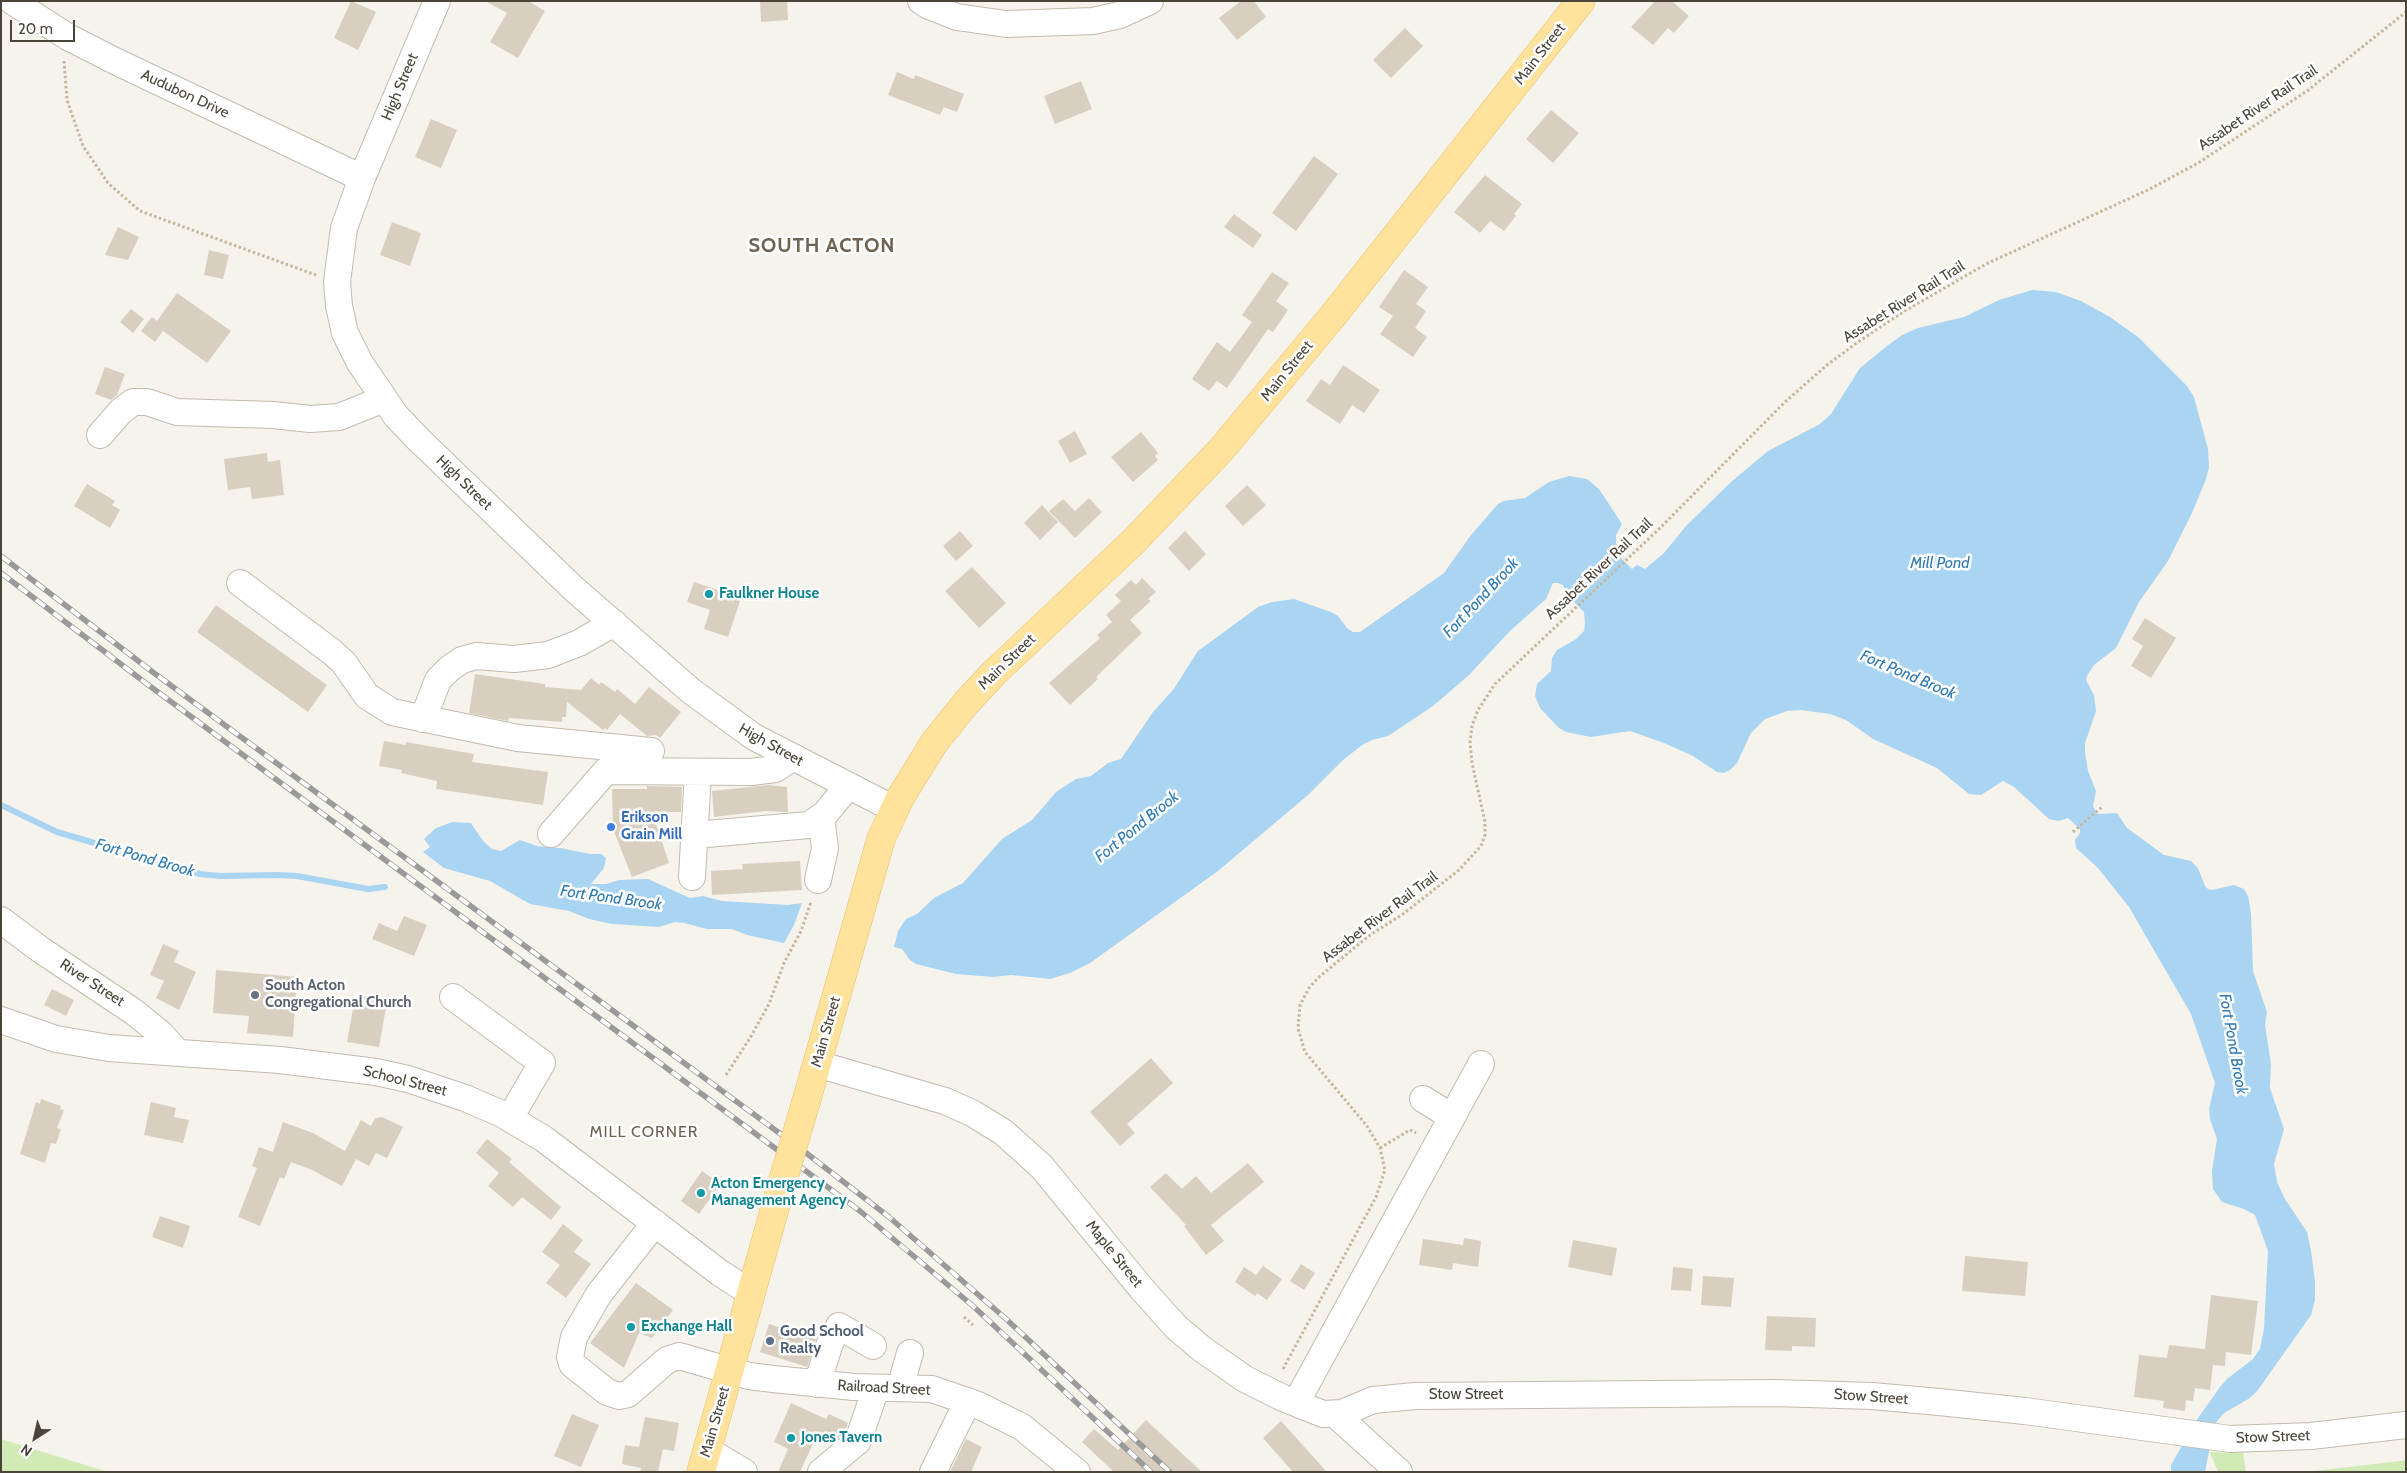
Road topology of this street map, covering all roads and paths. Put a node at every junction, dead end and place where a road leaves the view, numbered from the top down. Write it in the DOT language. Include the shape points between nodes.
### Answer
graph roads {
  1 [pos="12,1"];
  2 [pos="438,1"];
  3 [pos="922,1"];
  4 [pos="1150,1"];
  5 [pos="1581,1"];
  6 [pos="2406,12"];
  7 [pos="68,37"];
  8 [pos="362,178"];
  9 [pos="337,282"];
  10 [pos="384,399"];
  11 [pos="100,435"];
  12 [pos="240,583"];
  13 [pos="614,623"];
  14 [pos="423,720"];
  15 [pos="651,752"];
  16 [pos="792,758"];
  17 [pos="698,772"];
  18 [pos="848,786"];
  19 [pos="2102,807"];
  20 [pos="894,809"];
  21 [pos="821,818"];
  22 [pos="2073,832"];
  23 [pos="551,834"];
  24 [pos="695,835"];
  25 [pos="692,877"];
  26 [pos="818,880"];
  27 [pos="1,920"];
  28 [pos="452,997"];
  29 [pos="1,1020"];
  30 [pos="177,1052"];
  31 [pos="817,1064"];
  32 [pos="1481,1064"];
  33 [pos="726,1075"];
  34 [pos="1423,1099"];
  35 [pos="1452,1117"];
  36 [pos="510,1118"];
  37 [pos="1438,1144"];
  38 [pos="1380,1148"];
  39 [pos="656,1223"];
  40 [pos="751,1293"];
  41 [pos="964,1317"];
  42 [pos="973,1325"];
  43 [pos="873,1346"];
  44 [pos="910,1353"];
  45 [pos="1283,1369"];
  46 [pos="730,1370"];
  47 [pos="817,1384"];
  48 [pos="876,1388"];
  49 [pos="902,1388"];
  50 [pos="968,1401"];
  51 [pos="1296,1403"];
  52 [pos="1336,1414"];
  53 [pos="2406,1425"];
  54 [pos="704,1461"];
  55 [pos="744,1472"];
  56 [pos="821,1472"];
  57 [pos="933,1472"];
  58 [pos="1077,1472"];
  59 [pos="1399,1472"];
  1 -- 7 [label="street, Audubon Drive"];
  2 -- 8 [label="street, High Street"];
  3 -- 4 [label="street" via="958,17 982,22 1052,24 1093,22 1120,15"];
  5 -- 20 [label="main road, Main Street" via="1256,410 1154,522 975,693 926,754"];
  6 -- 38 [label="path, Assabet River Rail Trail" via="2307,91 2198,163 2150,189 1986,264 1858,342 1784,403 1633,554 1500,678 1475,717 1470,750 1486,822 1484,841 1478,851 1460,870 1370,935 1319,977 1300,1005 1298,1029 1305,1052 1360,1116"];
  7 -- 8 [label="street, Audubon Drive"];
  7 -- 9 [label="path" via="64,56 68,100 83,146 108,183 140,211"];
  8 -- 9 [label="street, High Street" via="344,228"];
  9 -- 10 [label="street, High Street" via="345,333"];
  10 -- 11 [label="street" via="339,417 310,419 177,412 147,402 133,402"];
  10 -- 13 [label="street, High Street" via="419,440"];
  12 -- 14 [label="street" via="332,652 373,701 392,712"];
  13 -- 14 [label="street" via="580,643 548,655 514,659 476,656 462,660 438,680"];
  13 -- 16 [label="street, High Street" via="711,707"];
  14 -- 15 [label="street" via="518,738"];
  16 -- 17 [label="street" via="768,770"];
  16 -- 18 [label="street, High Street"];
  17 -- 23 [label="street" via="606,771"];
  17 -- 24 [label="street"];
  18 -- 20 [label="street, High Street"];
  18 -- 21 [label="street"];
  19 -- 22 [label="path"];
  20 -- 31 [label="main road, Main Street" via="877,852"];
  21 -- 24 [label="street" via="799,827"];
  21 -- 26 [label="street" via="825,848"];
  24 -- 25 [label="street"];
  26 -- 33 [label="path" via="775,993"];
  27 -- 30 [label="street, River Street" via="143,1018"];
  28 -- 36 [label="street" via="542,1064"];
  29 -- 30 [label="street, School Street" via="82,1044"];
  30 -- 36 [label="street, School Street" via="376,1072 441,1089"];
  31 -- 40 [label="main road, Main Street, bridge"];
  31 -- 51 [label="street, Maple Street" via="945,1101 1003,1132 1042,1167 1176,1327 1245,1379"];
  32 -- 35 [label="street"];
  34 -- 35 [label="street"];
  35 -- 37 [label="street"];
  36 -- 39 [label="street, School Street" via="553,1144"];
  37 -- 38 [label="path" via="1410,1130"];
  37 -- 51 [label="street"];
  38 -- 45 [label="path, Assabet River Rail Trail" via="1384,1170 1379,1190"];
  39 -- 40 [label="street, School Street"];
  39 -- 46 [label="street, Railroad Street" via="594,1302 574,1337 570,1357 572,1364 607,1392 620,1396 632,1391 674,1356"];
  40 -- 46 [label="main road, Main Street"];
  41 -- 42 [label="path"];
  43 -- 47 [label="street" via="840,1326 830,1343"];
  44 -- 49 [label="street"];
  46 -- 47 [label="street, Railroad Street"];
  46 -- 54 [label="main road, Main Street"];
  47 -- 48 [label="street, Railroad Street"];
  48 -- 49 [label="street, Railroad Street"];
  48 -- 56 [label="street" via="858,1441"];
  49 -- 50 [label="street, Railroad Street" via="932,1390"];
  50 -- 57 [label="street"];
  50 -- 58 [label="street, Railroad Street" via="1028,1432"];
  51 -- 52 [label="street, Maple Street" via="1323,1414"];
  52 -- 53 [label="street, Stow Street" via="1373,1400 1415,1396 1784,1393 1931,1401 2222,1439 2288,1438"];
  52 -- 59 [label="street"];
  54 -- 55 [label="street"];
}
